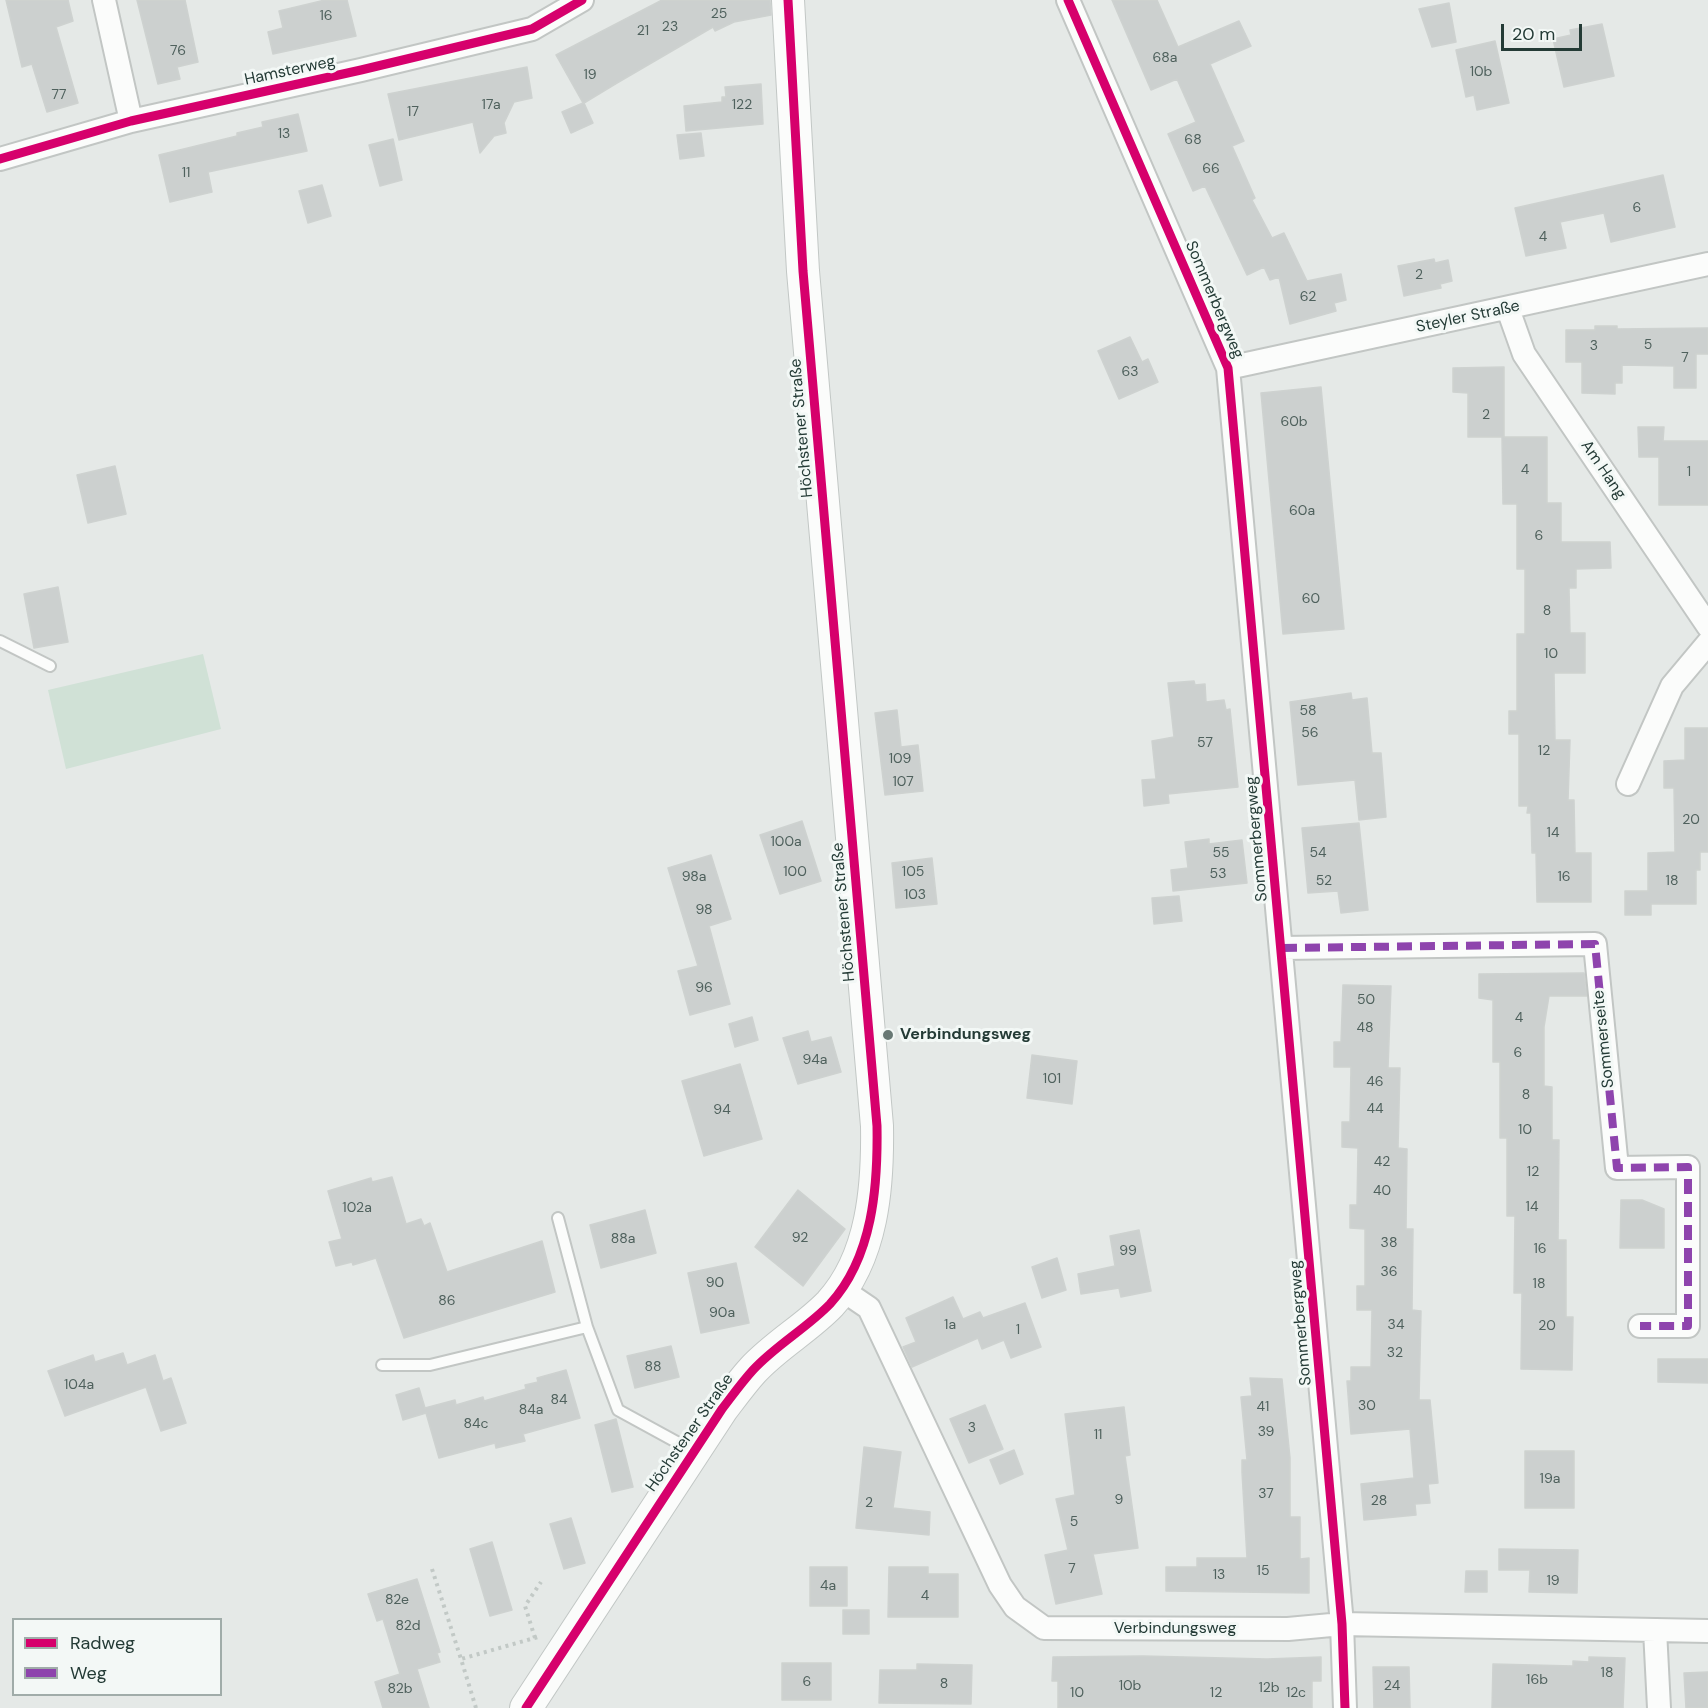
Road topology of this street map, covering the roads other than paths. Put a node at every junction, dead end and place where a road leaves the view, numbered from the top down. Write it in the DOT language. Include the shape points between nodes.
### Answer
graph roads {
  1 [pos="104,0"];
  2 [pos="582,0"];
  3 [pos="788,0"];
  4 [pos="1068,0"];
  5 [pos="131,121"];
  6 [pos="0,159"];
  7 [pos="1708,264"];
  8 [pos="1508,309"];
  9 [pos="1228,368"];
  10 [pos="1708,626"];
  11 [pos="0,641"];
  12 [pos="1708,642"];
  13 [pos="50,666"];
  14 [pos="1628,784"];
  15 [pos="1282,948"];
  16 [pos="558,1218"];
  17 [pos="841,1289"];
  18 [pos="1641,1326"];
  19 [pos="586,1327"];
  20 [pos="382,1365"];
  21 [pos="693,1451"];
  22 [pos="1342,1624"];
  23 [pos="1655,1630"];
  24 [pos="1708,1630"];
  25 [pos="526,1708"];
  26 [pos="1345,1708"];
  27 [pos="1659,1708"];
  1 -- 5 [label="street"];
  2 -- 5 [label="street, Hamsterweg" via="532,29"];
  3 -- 17 [label="main road, Höchstener Straße" via="803,271 877,1126 878,1159 868,1231 856,1265"];
  4 -- 9 [label="street, Sommerbergweg"];
  5 -- 6 [label="street, Hamsterweg"];
  7 -- 8 [label="street, Steyler Straße"];
  8 -- 9 [label="street, Steyler Straße"];
  8 -- 10 [label="street, Am Hang" via="1524,354"];
  9 -- 15 [label="street, Sommerbergweg"];
  11 -- 13 [label="lane"];
  12 -- 14 [label="street" via="1672,686"];
  15 -- 18 [label="street, Sommerseite" via="1595,944 1617,1168 1688,1167 1688,1326"];
  15 -- 22 [label="street, Sommerbergweg"];
  16 -- 19 [label="lane"];
  17 -- 21 [label="main road, Höchstener Straße" via="830,1304 754,1369"];
  17 -- 22 [label="street, Verbindungsweg" via="869,1308 999,1585 1015,1607 1044,1628 1288,1629"];
  19 -- 20 [label="lane" via="430,1365"];
  19 -- 21 [label="lane" via="618,1410"];
  21 -- 25 [label="main road, Höchstener Straße"];
  22 -- 23 [label="street, Verbindungsweg"];
  22 -- 26 [label="street, Sommerbergweg"];
  23 -- 24 [label="street, Verbindungsweg"];
  23 -- 27 [label="street"];
}
